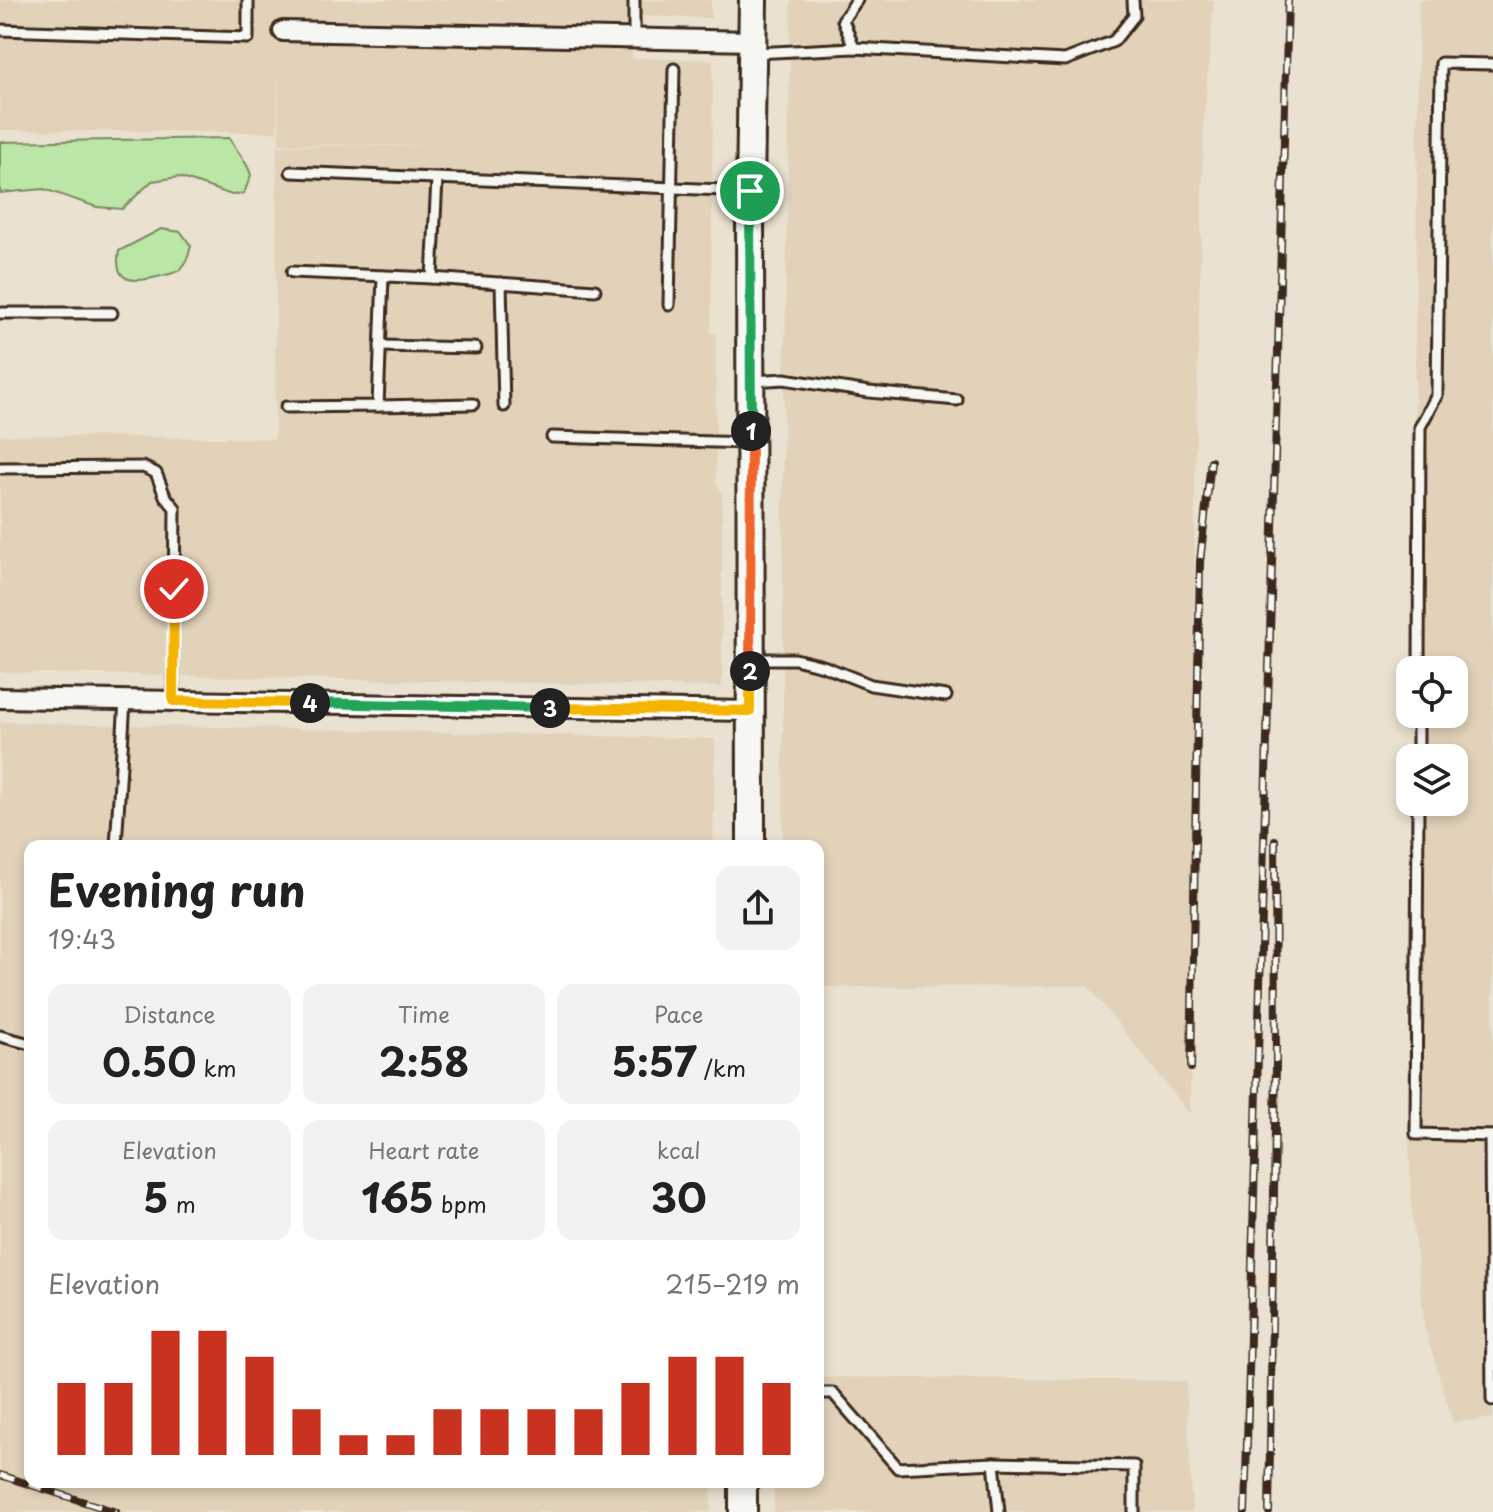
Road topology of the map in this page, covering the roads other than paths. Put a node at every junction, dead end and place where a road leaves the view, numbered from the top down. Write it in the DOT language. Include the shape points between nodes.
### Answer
graph roads {
  1 [pos="248,0"];
  2 [pos="634,0"];
  3 [pos="753,0"];
  4 [pos="857,0"];
  5 [pos="1133,0"];
  6 [pos="0,30"];
  7 [pos="283,31"];
  8 [pos="634,38"];
  9 [pos="752,47"];
  10 [pos="854,48"];
  11 [pos="1493,64"];
  12 [pos="674,69"];
  13 [pos="291,172"];
  14 [pos="437,179"];
  15 [pos="673,188"];
  16 [pos="750,191"];
  17 [pos="292,272"];
  18 [pos="383,276"];
  19 [pos="432,278"];
  20 [pos="501,283"];
  21 [pos="595,290"];
  22 [pos="669,305"];
  23 [pos="0,313"];
  24 [pos="112,313"];
  25 [pos="380,346"];
  26 [pos="476,348"];
  27 [pos="750,382"];
  28 [pos="957,400"];
  29 [pos="473,404"];
  30 [pos="378,406"];
  31 [pos="504,406"];
  32 [pos="286,407"];
  33 [pos="552,437"];
  34 [pos="751,443"];
  35 [pos="0,468"];
  36 [pos="1419,656"];
  37 [pos="750,659"];
  38 [pos="946,696"];
  39 [pos="0,698"];
  40 [pos="125,700"];
  41 [pos="173,701"];
  42 [pos="750,711"];
  43 [pos="1418,816"];
  44 [pos="116,840"];
  45 [pos="751,840"];
  46 [pos="0,1036"];
  47 [pos="24,1042"];
  48 [pos="1492,1136"];
  49 [pos="824,1393"];
  50 [pos="1492,1400"];
  51 [pos="994,1463"];
  52 [pos="743,1488"];
  53 [pos="743,1512"];
  54 [pos="999,1512"];
  55 [pos="1134,1512"];
  1 -- 6 [label="lane" via="248,38"];
  2 -- 8 [label="lane"];
  3 -- 9 [label="main road"];
  4 -- 10 [label="lane" via="843,20"];
  5 -- 10 [label="lane" via="1134,16 1114,41 1065,60"];
  7 -- 8 [label="street"];
  8 -- 9 [label="street"];
  9 -- 10 [label="lane"];
  9 -- 16 [label="main road"];
  11 -- 36 [label="lane" via="1441,63 1437,395 1420,427"];
  12 -- 15 [label="lane"];
  13 -- 14 [label="lane"];
  14 -- 15 [label="lane"];
  14 -- 19 [label="lane"];
  15 -- 16 [label="lane"];
  15 -- 22 [label="lane"];
  16 -- 27 [label="main road"];
  17 -- 18 [label="lane"];
  18 -- 19 [label="lane"];
  18 -- 25 [label="lane"];
  19 -- 20 [label="lane"];
  20 -- 21 [label="lane"];
  20 -- 31 [label="lane"];
  23 -- 24 [label="lane"];
  25 -- 26 [label="lane"];
  25 -- 30 [label="lane"];
  27 -- 28 [label="lane" via="784,379"];
  27 -- 34 [label="main road"];
  29 -- 30 [label="lane"];
  30 -- 32 [label="lane"];
  33 -- 34 [label="lane"];
  34 -- 37 [label="main road"];
  35 -- 41 [label="lane" via="143,467 156,473 175,508"];
  37 -- 38 [label="lane" via="795,659 871,685"];
  37 -- 42 [label="main road"];
  39 -- 40 [label="street"];
  40 -- 41 [label="street"];
  40 -- 44 [label="lane"];
  41 -- 42 [label="street"];
  42 -- 45 [label="main road"];
  43 -- 48 [label="lane" via="1416,1134"];
  46 -- 47 [label="lane"];
  48 -- 50 [label="lane"];
  49 -- 51 [label="lane" via="833,1393 898,1468"];
  51 -- 54 [label="lane"];
  51 -- 55 [label="lane" via="1134,1466"];
  52 -- 53 [label="main road"];
}
